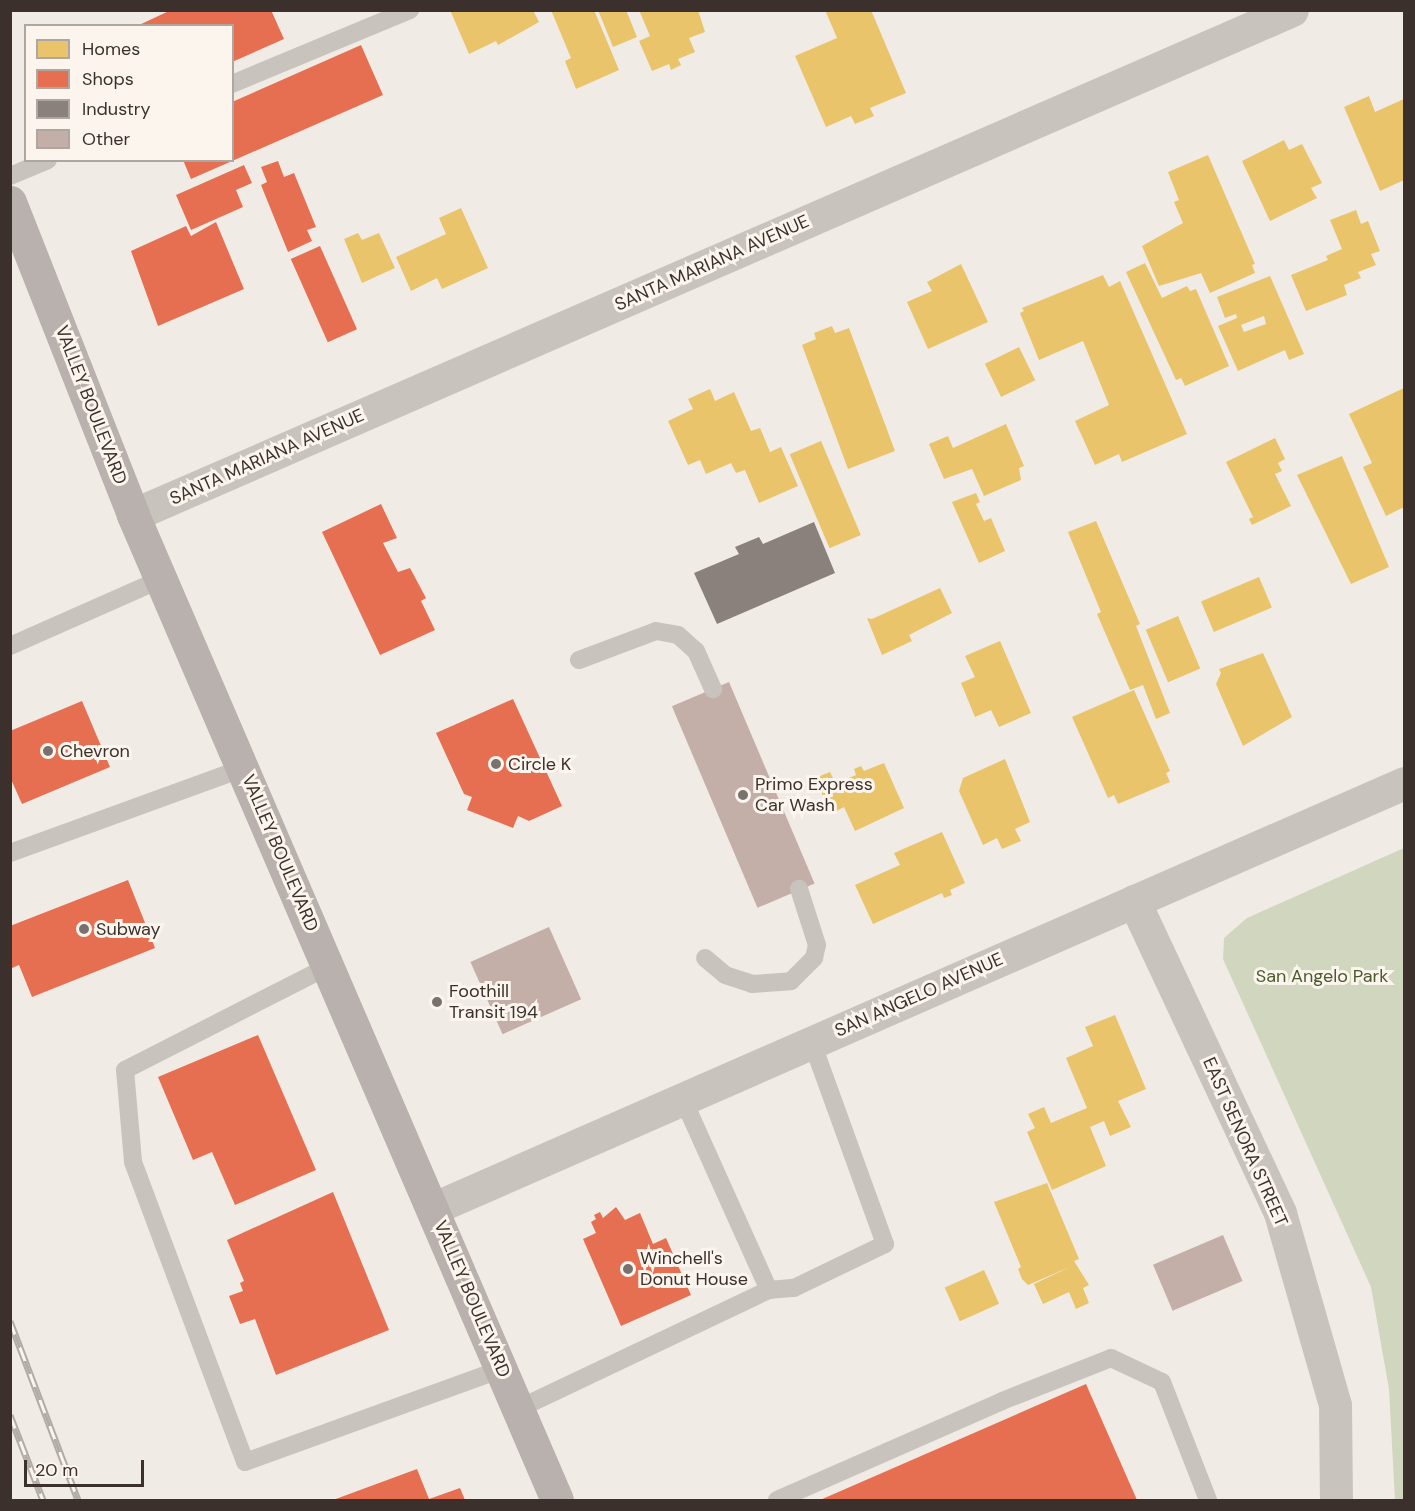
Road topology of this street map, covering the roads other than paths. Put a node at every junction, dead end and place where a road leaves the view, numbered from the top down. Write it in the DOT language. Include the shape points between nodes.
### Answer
graph roads {
  1 [pos="410,10"];
  2 [pos="1292,10"];
  3 [pos="234,83"];
  4 [pos="43,162"];
  5 [pos="10,176"];
  6 [pos="10,202"];
  7 [pos="133,515"];
  8 [pos="161,579"];
  9 [pos="10,646"];
  10 [pos="579,660"];
  11 [pos="713,689"];
  12 [pos="243,768"];
  13 [pos="1404,783"];
  14 [pos="10,853"];
  15 [pos="799,889"];
  16 [pos="1134,901"];
  17 [pos="705,958"];
  18 [pos="328,966"];
  19 [pos="812,1042"];
  20 [pos="683,1099"];
  21 [pos="434,1208"];
  22 [pos="769,1290"];
  23 [pos="502,1369"];
  24 [pos="519,1409"];
  25 [pos="558,1500"];
  26 [pos="777,1500"];
  27 [pos="1208,1500"];
  28 [pos="1336,1500"];
  1 -- 3 [label="lane"];
  2 -- 7 [label="street, SANTA MARIANA AVENUE"];
  4 -- 5 [label="lane"];
  6 -- 7 [label="main road, VALLEY BOULEVARD"];
  7 -- 8 [label="main road, VALLEY BOULEVARD"];
  8 -- 9 [label="lane"];
  8 -- 12 [label="main road, VALLEY BOULEVARD"];
  10 -- 11 [label="lane" via="656,631 678,635 696,651"];
  12 -- 14 [label="lane"];
  12 -- 18 [label="main road, VALLEY BOULEVARD"];
  13 -- 16 [label="street, SAN ANGELO AVENUE"];
  15 -- 17 [label="lane" via="817,945 814,958 791,981 752,984 725,975"];
  16 -- 19 [label="street, SAN ANGELO AVENUE"];
  16 -- 28 [label="street, EAST SENORA STREET" via="1280,1214 1335,1405"];
  18 -- 21 [label="main road, VALLEY BOULEVARD"];
  18 -- 23 [label="lane" via="125,1070 133,1162 245,1462"];
  19 -- 20 [label="street, SAN ANGELO AVENUE"];
  19 -- 22 [label="lane" via="885,1244 794,1288"];
  20 -- 21 [label="street, SAN ANGELO AVENUE"];
  20 -- 22 [label="lane"];
  21 -- 23 [label="main road, VALLEY BOULEVARD"];
  22 -- 24 [label="lane"];
  23 -- 24 [label="main road, VALLEY BOULEVARD"];
  24 -- 25 [label="main road, VALLEY BOULEVARD"];
  26 -- 27 [label="lane" via="1002,1401 1111,1358 1162,1382"];
}
